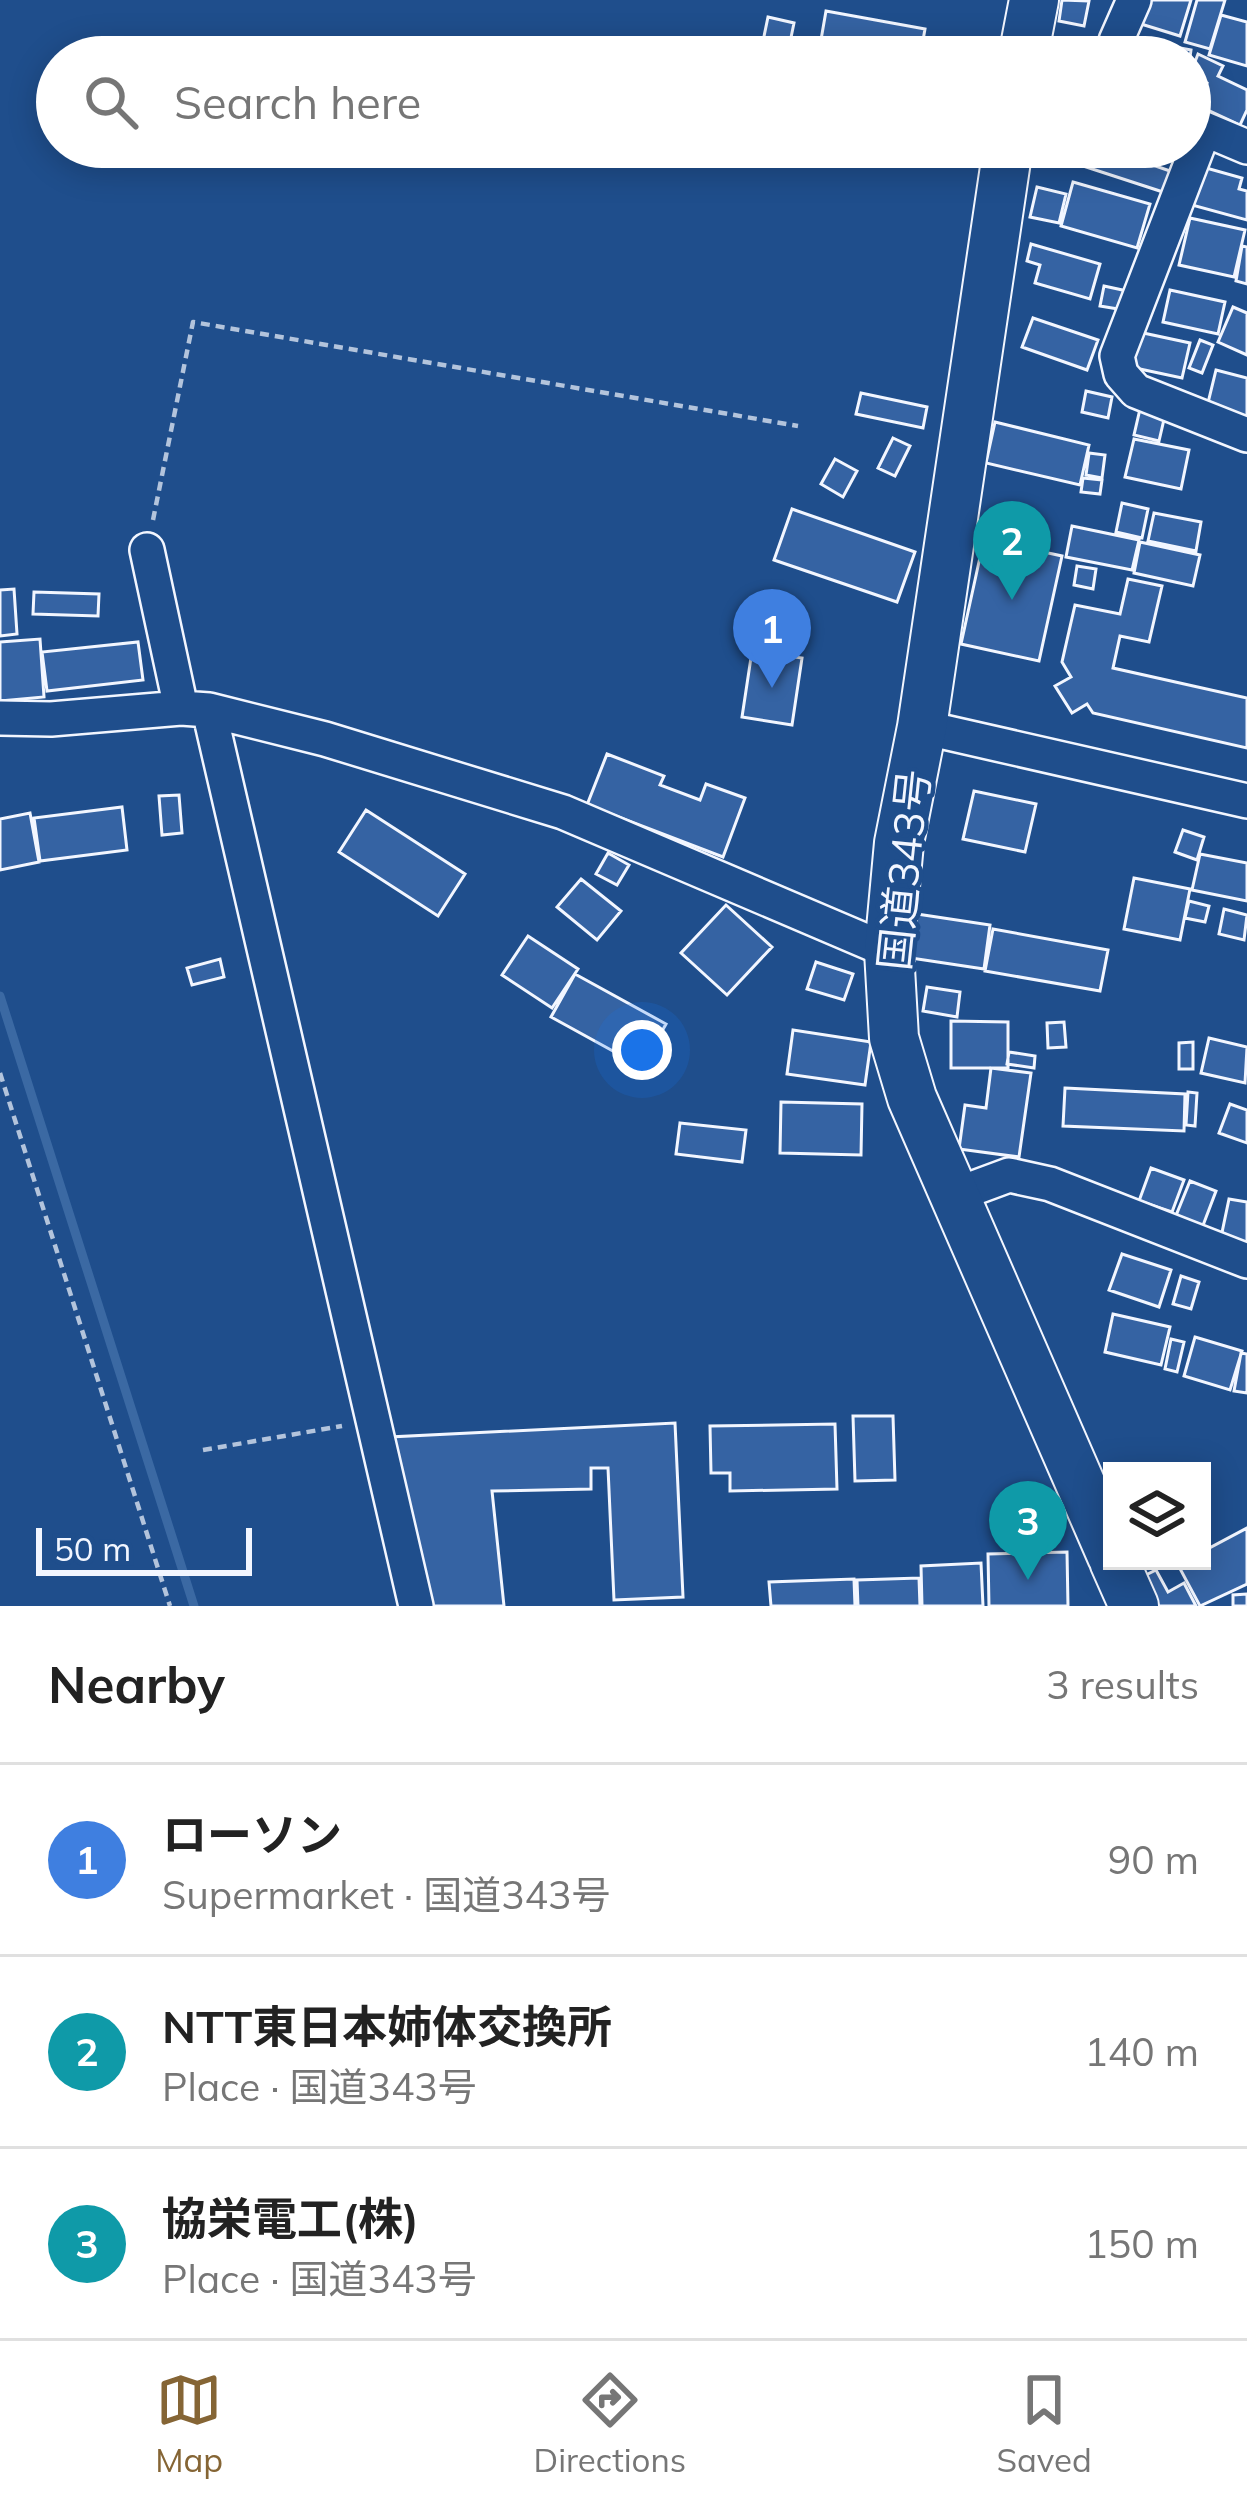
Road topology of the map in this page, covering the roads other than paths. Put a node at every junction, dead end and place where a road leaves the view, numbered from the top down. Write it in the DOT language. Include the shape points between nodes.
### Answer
graph roads {
  1 [pos="1034,0"];
  2 [pos="1134,0"];
  3 [pos="1027,36"];
  4 [pos="1118,36"];
  5 [pos="1211,132"];
  6 [pos="1247,147"];
  7 [pos="1005,168"];
  8 [pos="1182,168"];
  9 [pos="1247,435"];
  10 [pos="146,550"];
  11 [pos="195,709"];
  12 [pos="0,718"];
  13 [pos="922,727"];
  14 [pos="1247,801"];
  15 [pos="890,951"];
  16 [pos="955,1195"];
  17 [pos="1247,1262"];
  18 [pos="1103,1536"];
  19 [pos="1118,1570"];
  20 [pos="416,1606"];
  21 [pos="1134,1606"];
  1 -- 3 [label="highway"];
  2 -- 4 [label="street"];
  5 -- 6 [label="street"];
  7 -- 13 [label="highway, 国道343号"];
  8 -- 9 [label="street" via="1117,356 1121,374 1136,391"];
  10 -- 11 [label="street"];
  11 -- 12 [label="street"];
  11 -- 15 [label="street" via="563,812"];
  11 -- 20 [label="street"];
  13 -- 14 [label="street"];
  13 -- 15 [label="highway, 国道343号" via="899,843"];
  15 -- 16 [label="highway, 国道343号" via="894,1038"];
  16 -- 17 [label="street" via="1009,1175 1050,1184"];
  16 -- 18 [label="highway, 国道343号"];
  19 -- 21 [label="highway, 国道343号"];
}
